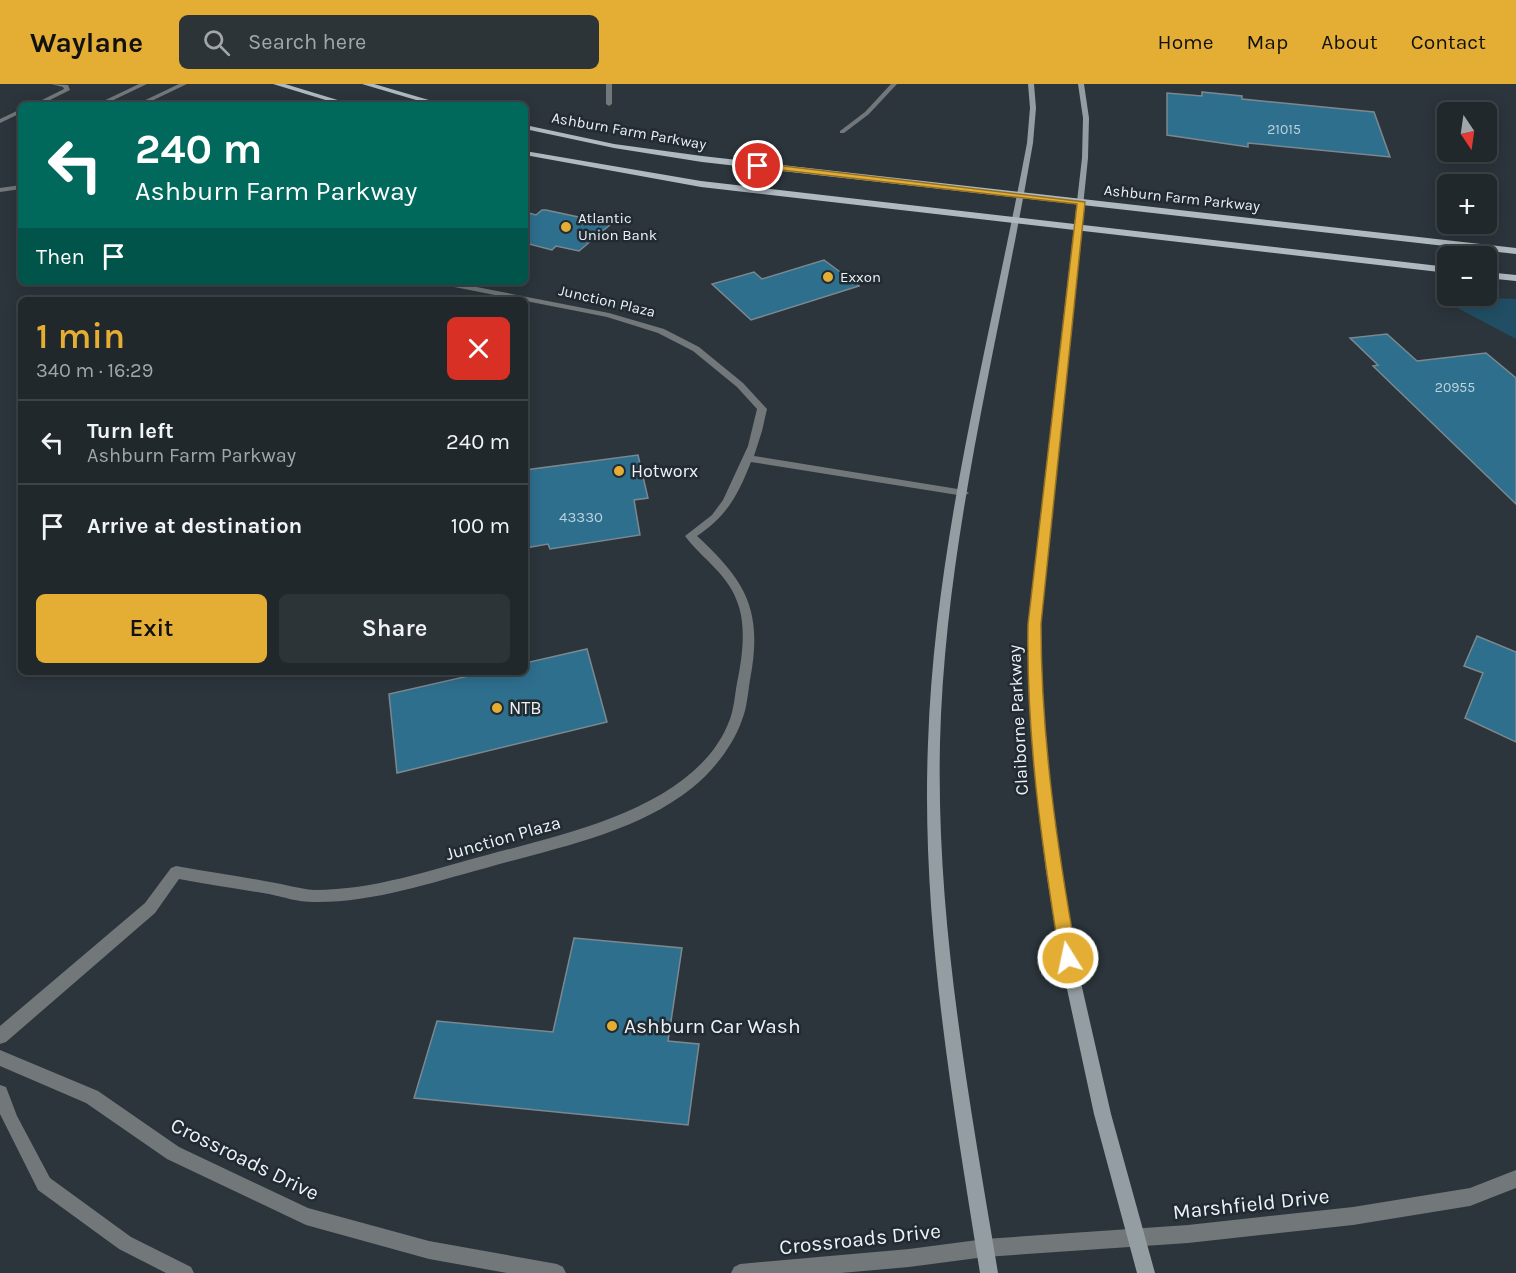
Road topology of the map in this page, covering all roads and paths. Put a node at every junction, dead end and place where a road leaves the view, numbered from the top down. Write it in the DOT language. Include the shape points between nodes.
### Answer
graph roads {
  1 [pos="54,84"];
  2 [pos="144,84"];
  3 [pos="184,84"];
  4 [pos="277,84"];
  5 [pos="366,84"];
  6 [pos="609,84"];
  7 [pos="894,84"];
  8 [pos="1031,84"];
  9 [pos="1081,84"];
  10 [pos="41,102"];
  11 [pos="105,102"];
  12 [pos="145,102"];
  13 [pos="340,102"];
  14 [pos="431,102"];
  15 [pos="609,104"];
  16 [pos="18,112"];
  17 [pos="0,121"];
  18 [pos="528,128"];
  19 [pos="842,132"];
  20 [pos="528,154"];
  21 [pos="18,187"];
  22 [pos="0,190"];
  23 [pos="1022,195"];
  24 [pos="1081,202"];
  25 [pos="1015,219"];
  26 [pos="1078,227"];
  27 [pos="1516,251"];
  28 [pos="1437,269"];
  29 [pos="1497,276"];
  30 [pos="1516,278"];
  31 [pos="454,285"];
  32 [pos="516,297"];
  33 [pos="528,299"];
  34 [pos="746,458"];
  35 [pos="964,493"];
  36 [pos="0,1036"];
  37 [pos="0,1058"];
  38 [pos="0,1093"];
  39 [pos="1516,1179"];
  40 [pos="1135,1237"];
  41 [pos="985,1248"];
  42 [pos="185,1273"];
  43 [pos="557,1273"];
  44 [pos="740,1273"];
  45 [pos="989,1273"];
  46 [pos="1146,1273"];
  1 -- 10 [label="street" via="66,86 67,90"];
  2 -- 11 [label="street"];
  3 -- 12 [label="street"];
  4 -- 13 [label="main road"];
  5 -- 14 [label="main road"];
  6 -- 15 [label="street"];
  7 -- 19 [label="street"];
  8 -- 23 [label="main road" via="1031,139"];
  9 -- 24 [label="main road, Claiborne Parkway" via="1086,118"];
  16 -- 17 [label="street"];
  18 -- 23 [label="main road, Ashburn Farm Parkway" via="650,152"];
  20 -- 25 [label="main road" via="701,184"];
  21 -- 22 [label="street"];
  23 -- 24 [label="main road, Ashburn Farm Parkway"];
  23 -- 25 [label="main road"];
  24 -- 26 [label="main road, Claiborne Parkway"];
  24 -- 27 [label="main road, Ashburn Farm Parkway"];
  25 -- 26 [label="main road"];
  25 -- 35 [label="main road"];
  26 -- 28 [label="main road"];
  26 -- 40 [label="main road, Claiborne Parkway" via="1034,624 1034,669 1046,823 1076,1003 1106,1136"];
  29 -- 30 [label="main road"];
  31 -- 32 [label="street, Junction Plaza"];
  33 -- 34 [label="street, Junction Plaza" via="609,315 680,339 740,385 762,409 761,425"];
  34 -- 35 [label="street"];
  34 -- 36 [label="street, Junction Plaza" via="724,508 690,536 723,566 739,591 748,620 745,685 737,718 716,757 692,780 656,807 611,826 416,881 314,896 176,873 150,908"];
  35 -- 41 [label="main road" via="941,651 934,742 935,837 944,965"];
  37 -- 43 [label="street, Crossroads Drive" via="92,1098 173,1153 306,1216 429,1250"];
  38 -- 42 [label="street" via="44,1184 126,1243"];
  39 -- 40 [label="street, Marshfield Drive" via="1470,1197 1353,1216"];
  40 -- 41 [label="street, Marshfield Drive"];
  40 -- 46 [label="main road, Claiborne Parkway"];
  41 -- 44 [label="street, Crossroads Drive"];
  41 -- 45 [label="main road"];
}
